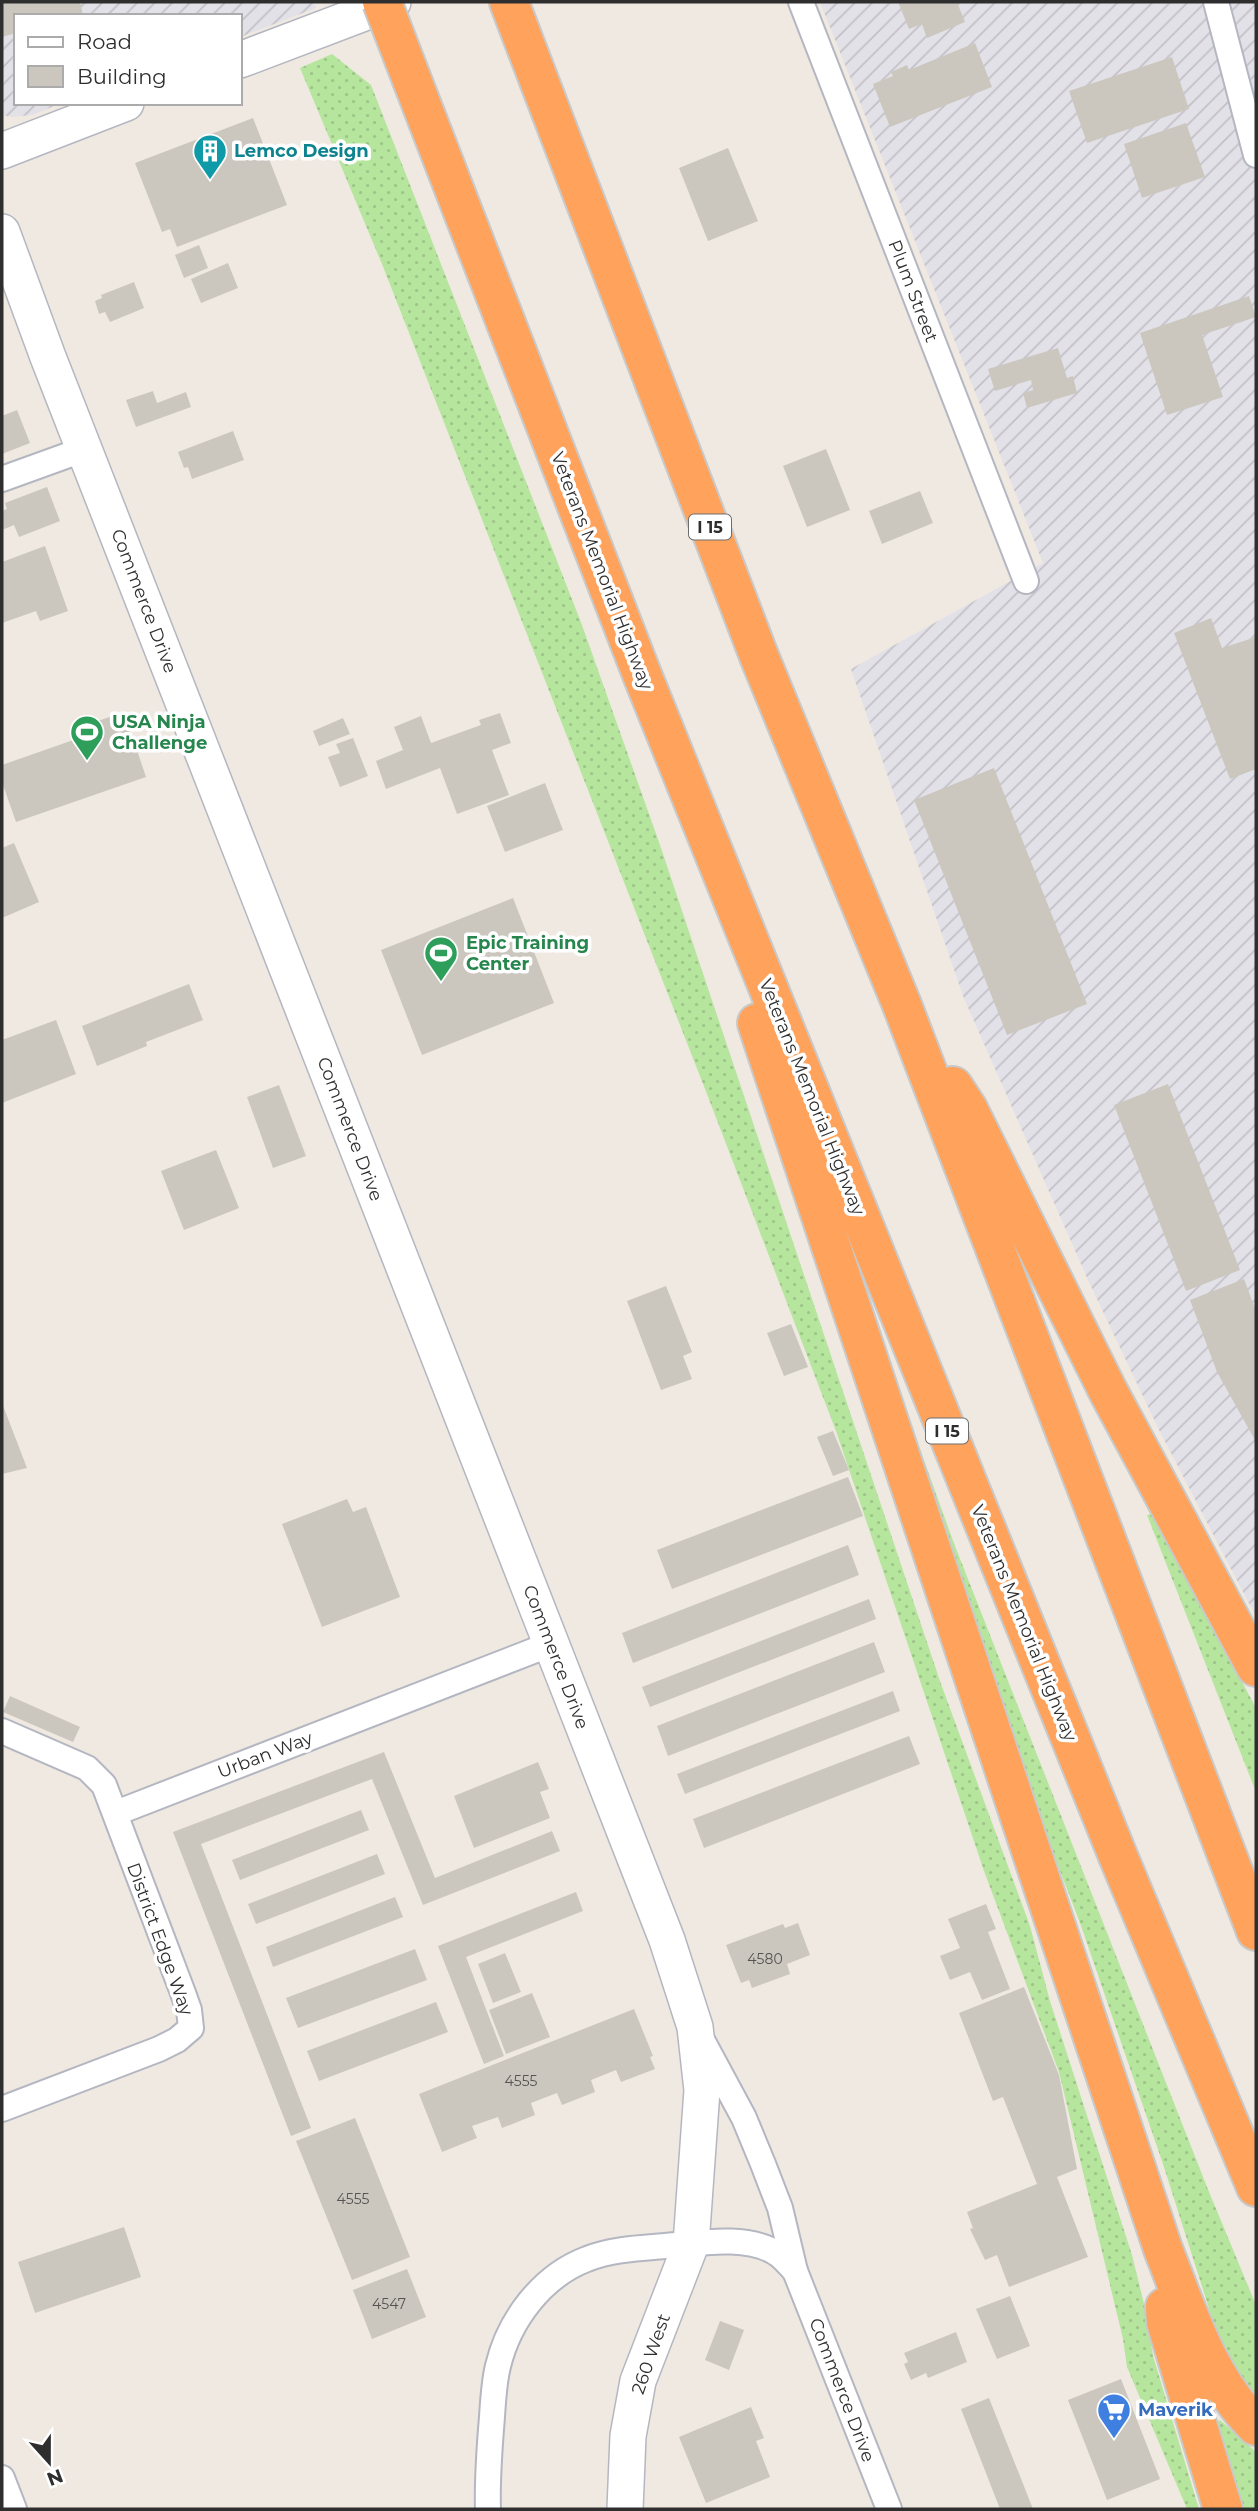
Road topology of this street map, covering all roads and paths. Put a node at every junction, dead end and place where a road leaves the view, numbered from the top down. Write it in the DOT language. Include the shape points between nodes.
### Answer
graph roads {
  1 [pos="382,2"];
  2 [pos="393,2"];
  3 [pos="509,2"];
  4 [pos="801,2"];
  5 [pos="1216,2"];
  6 [pos="242,59"];
  7 [pos="121,105"];
  8 [pos="2,151"];
  9 [pos="1256,155"];
  10 [pos="2,232"];
  11 [pos="85,449"];
  12 [pos="2,479"];
  13 [pos="1026,581"];
  14 [pos="641,672"];
  15 [pos="902,1004"];
  16 [pos="551,1644"];
  17 [pos="1256,1667"];
  18 [pos="2,1731"];
  19 [pos="116,1813"];
  20 [pos="1256,1931"];
  21 [pos="695,2026"];
  22 [pos="2,2109"];
  23 [pos="1256,2187"];
  24 [pos="691,2244"];
  25 [pos="1163,2249"];
  26 [pos="795,2271"];
  27 [pos="1256,2426"];
  28 [pos="2,2478"];
  29 [pos="14,2509"];
  30 [pos="488,2509"];
  31 [pos="625,2509"];
  32 [pos="889,2509"];
  33 [pos="1223,2509"];
  1 -- 14 [label="highway, Veterans Memorial Highway / I 15, bridge"];
  2 -- 6 [label="street"];
  3 -- 15 [label="highway, I 15" via="760,656"];
  4 -- 13 [label="street, Plum Street"];
  5 -- 9 [label="street"];
  7 -- 8 [label="street"];
  10 -- 11 [label="street, Commerce Drive"];
  11 -- 12 [label="street"];
  11 -- 16 [label="street, Commerce Drive"];
  14 -- 23 [label="highway, Veterans Memorial Highway / I 15"];
  14 -- 25 [label="highway"];
  15 -- 17 [label="highway" via="968,1109 1108,1391"];
  15 -- 20 [label="highway, I 15"];
  16 -- 19 [label="street, Urban Way"];
  16 -- 21 [label="street, Commerce Drive" via="667,1940"];
  18 -- 19 [label="street" via="87,1768 104,1785"];
  19 -- 22 [label="street, District Edge Way" via="189,2010 191,2028 159,2049"];
  21 -- 24 [label="street, Commerce Drive" via="702,2090"];
  21 -- 26 [label="street, Commerce Drive" via="764,2164"];
  24 -- 26 [label="street" via="754,2245 775,2253"];
  24 -- 30 [label="street" via="585,2259 551,2280 526,2306 498,2366"];
  24 -- 31 [label="street, 260 West" via="638,2381 628,2436"];
  25 -- 27 [label="highway" via="1206,2358 1235,2405"];
  25 -- 33 [label="highway" via="1166,2322"];
  26 -- 32 [label="street, Commerce Drive"];
  28 -- 29 [label="street"];
}
